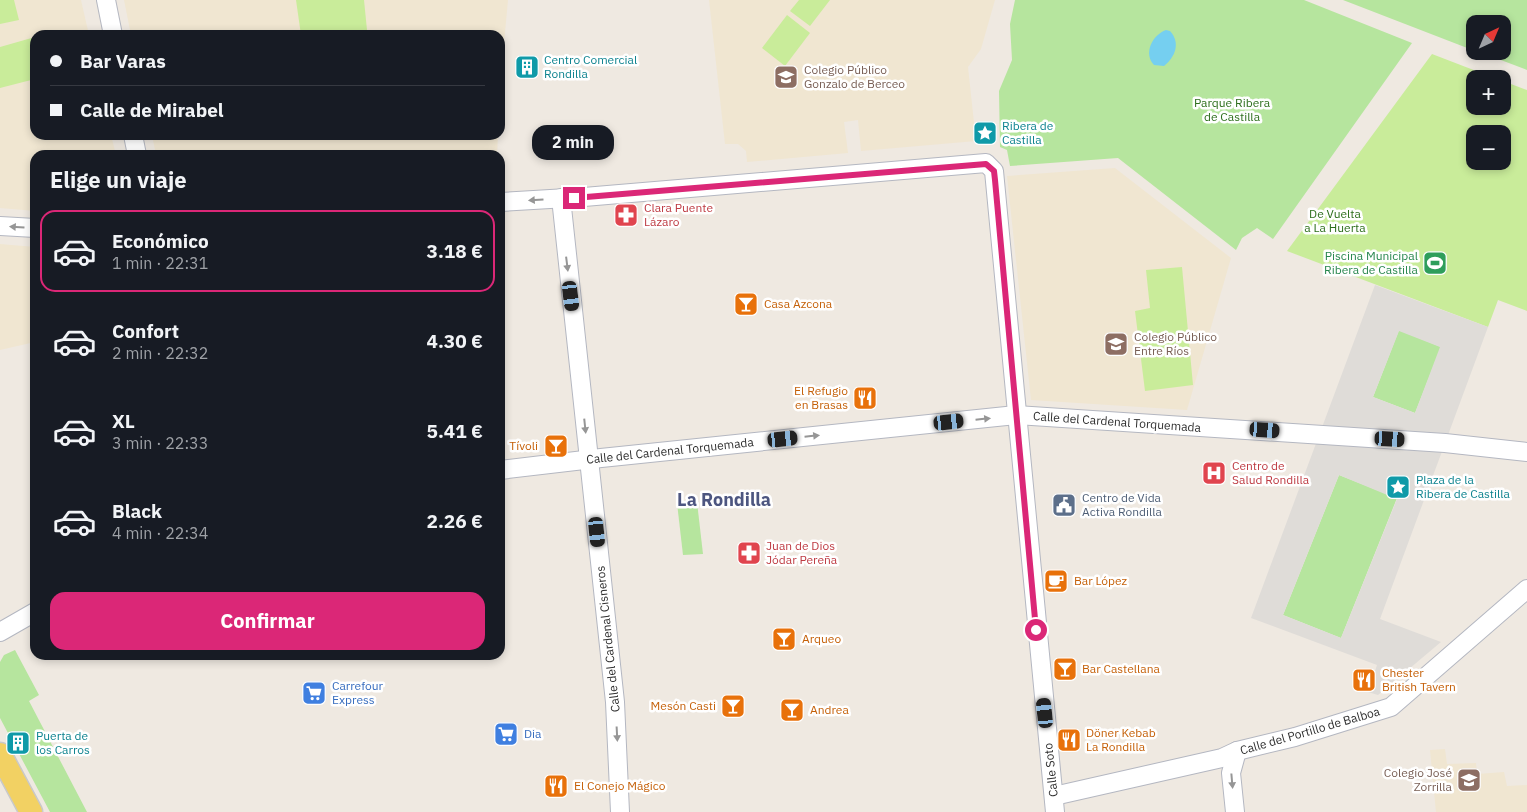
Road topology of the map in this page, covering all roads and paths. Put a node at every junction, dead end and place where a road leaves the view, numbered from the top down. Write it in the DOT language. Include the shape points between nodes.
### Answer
graph roads {
  1 [pos="106,0"];
  2 [pos="112,30"];
  3 [pos="561,198"];
  4 [pos="505,202"];
  5 [pos="0,226"];
  6 [pos="30,228"];
  7 [pos="1016,415"];
  8 [pos="1527,452"];
  9 [pos="589,459"];
  10 [pos="505,469"];
  11 [pos="1527,589"];
  12 [pos="30,615"];
  13 [pos="0,632"];
  14 [pos="1237,752"];
  15 [pos="0,754"];
  16 [pos="1054,804"];
  17 [pos="31,812"];
  18 [pos="620,812"];
  19 [pos="1235,812"];
  1 -- 2 [label="street"];
  3 -- 4 [label="street, one-way"];
  3 -- 7 [label="street, Calle Soto" via="986,164 994,171"];
  3 -- 9 [label="street, Calle del Cardenal Cisneros, one-way"];
  6 -- 5 [label="street, one-way"];
  7 -- 8 [label="street, Calle del Cardenal Torquemada" via="1445,442"];
  9 -- 7 [label="street, Calle del Cardenal Torquemada, one-way"];
  7 -- 16 [label="street, Calle Soto"];
  9 -- 10 [label="street, Calle del Cardenal Torquemada"];
  9 -- 18 [label="street, Calle del Cardenal Cisneros, one-way" via="615,702"];
  11 -- 14 [label="street, Calle del Portillo de Balboa" via="1391,708"];
  12 -- 13 [label="street"];
  14 -- 16 [label="street, Calle del Portillo de Balboa"];
  14 -- 19 [label="street, one-way" via="1231,773"];
  15 -- 17 [label="main road"];
}
